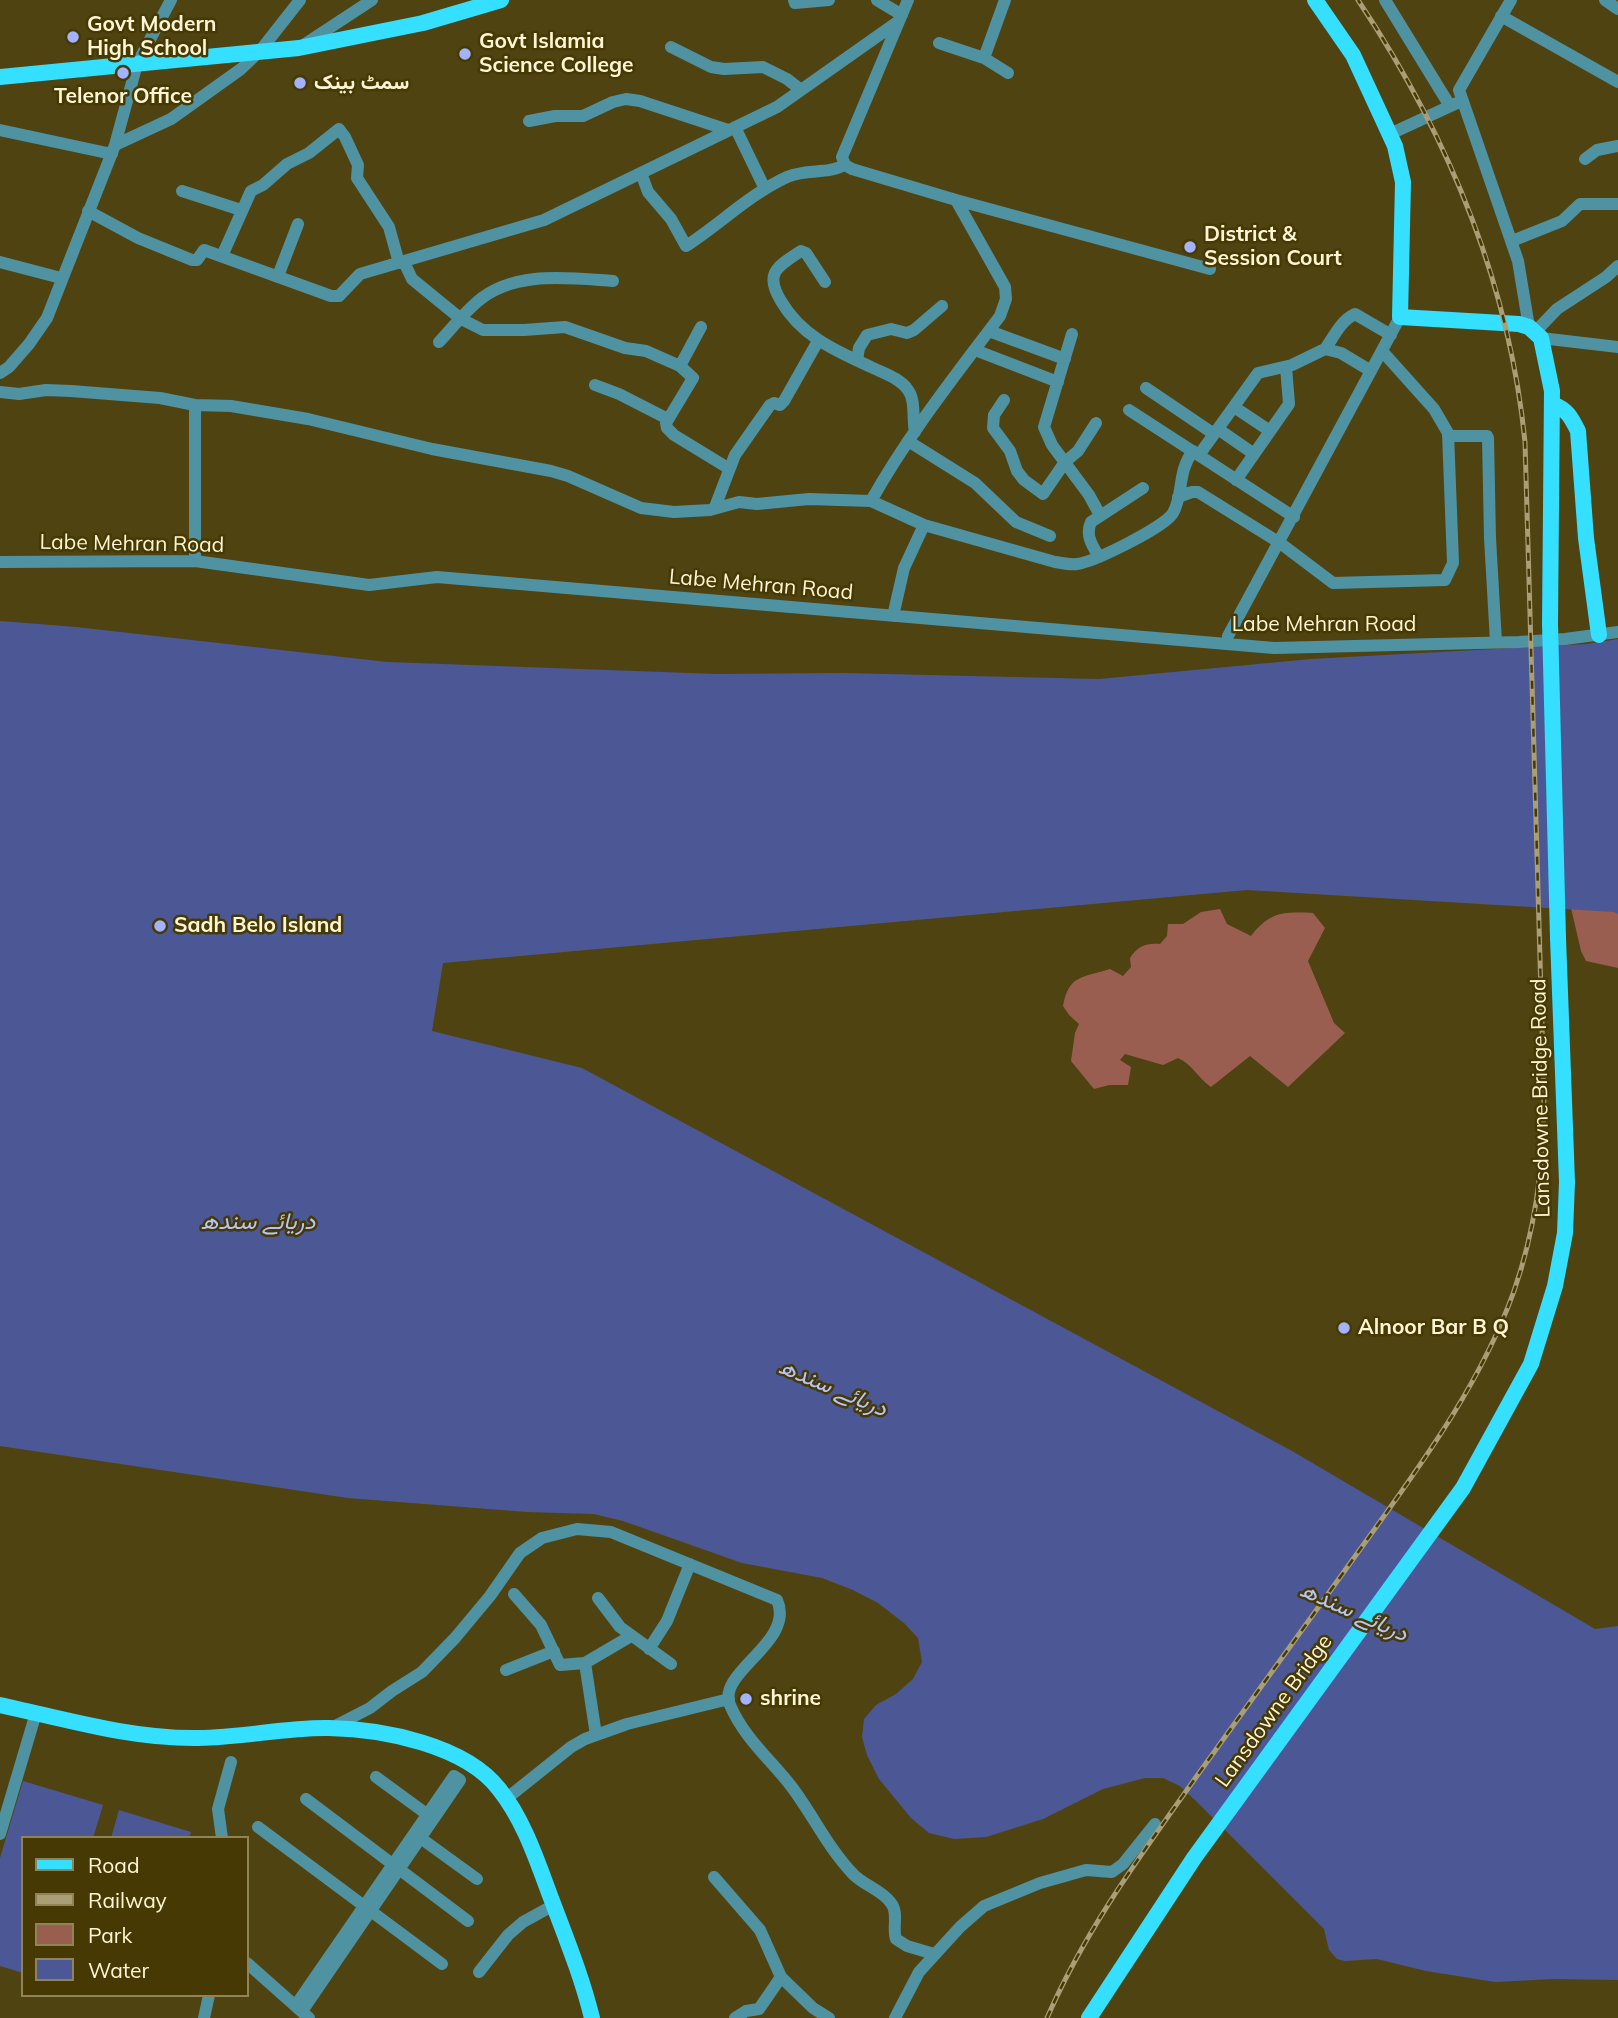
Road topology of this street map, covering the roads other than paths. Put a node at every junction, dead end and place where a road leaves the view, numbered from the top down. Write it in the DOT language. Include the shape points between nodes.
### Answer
graph roads {
  1 [pos="171,0"];
  2 [pos="300,0"];
  3 [pos="372,0"];
  4 [pos="501,0"];
  5 [pos="794,0"];
  6 [pos="829,0"];
  7 [pos="877,0"];
  8 [pos="908,0"];
  9 [pos="1004,0"];
  10 [pos="1315,0"];
  11 [pos="1385,0"];
  12 [pos="1511,0"];
  13 [pos="1605,0"];
  14 [pos="1618,9"];
  15 [pos="1502,16"];
  16 [pos="901,18"];
  17 [pos="939,43"];
  18 [pos="671,47"];
  19 [pos="299,48"];
  20 [pos="260,51"];
  21 [pos="984,58"];
  22 [pos="137,64"];
  23 [pos="1008,73"];
  24 [pos="0,77"];
  25 [pos="1618,82"];
  26 [pos="801,90"];
  27 [pos="1462,100"];
  28 [pos="1450,106"];
  29 [pos="528,121"];
  30 [pos="731,129"];
  31 [pos="0,130"];
  32 [pos="1391,134"];
  33 [pos="1618,146"];
  34 [pos="113,149"];
  35 [pos="1586,159"];
  36 [pos="845,165"];
  37 [pos="641,173"];
  38 [pos="765,189"];
  39 [pos="182,191"];
  40 [pos="956,200"];
  41 [pos="1618,204"];
  42 [pos="241,210"];
  43 [pos="88,211"];
  44 [pos="298,224"];
  45 [pos="1512,241"];
  46 [pos="222,256"];
  47 [pos="0,262"];
  48 [pos="401,262"];
  49 [pos="1618,266"];
  50 [pos="1210,269"];
  51 [pos="278,276"];
  52 [pos="61,278"];
  53 [pos="612,281"];
  54 [pos="825,282"];
  55 [pos="942,306"];
  56 [pos="1400,317"];
  57 [pos="461,318"];
  58 [pos="701,327"];
  59 [pos="989,331"];
  60 [pos="1535,332"];
  61 [pos="1072,334"];
  62 [pos="1391,335"];
  63 [pos="818,341"];
  64 [pos="439,342"];
  65 [pos="1618,347"];
  66 [pos="975,349"];
  67 [pos="1325,349"];
  68 [pos="1382,351"];
  69 [pos="1065,359"];
  70 [pos="857,360"];
  71 [pos="680,366"];
  72 [pos="1286,367"];
  73 [pos="1371,371"];
  74 [pos="0,373"];
  75 [pos="1058,382"];
  76 [pos="595,385"];
  77 [pos="1146,388"];
  78 [pos="6,392"];
  79 [pos="1004,400"];
  80 [pos="0,404"];
  81 [pos="1552,404"];
  82 [pos="195,405"];
  83 [pos="1234,407"];
  84 [pos="1129,410"];
  85 [pos="668,419"];
  86 [pos="1096,423"];
  87 [pos="1270,431"];
  88 [pos="1216,432"];
  89 [pos="912,436"];
  90 [pos="1448,436"];
  91 [pos="1196,453"];
  92 [pos="1254,454"];
  93 [pos="1065,462"];
  94 [pos="728,468"];
  95 [pos="1236,480"];
  96 [pos="1143,488"];
  97 [pos="1178,497"];
  98 [pos="872,501"];
  99 [pos="715,507"];
  100 [pos="1100,515"];
  101 [pos="1294,517"];
  102 [pos="924,526"];
  103 [pos="1050,536"];
  104 [pos="1280,543"];
  105 [pos="1099,557"];
  106 [pos="195,561"];
  107 [pos="0,562"];
  108 [pos="893,616"];
  109 [pos="1618,632"];
  110 [pos="1599,635"];
  111 [pos="1228,636"];
  112 [pos="1496,642"];
  113 [pos="1463,1488"];
  114 [pos="690,1564"];
  115 [pos="514,1594"];
  116 [pos="598,1598"];
  117 [pos="631,1636"];
  118 [pos="649,1649"];
  119 [pos="554,1651"];
  120 [pos="585,1663"];
  121 [pos="671,1664"];
  122 [pos="506,1670"];
  123 [pos="729,1699"];
  124 [pos="0,1705"];
  125 [pos="36,1713"];
  126 [pos="333,1728"];
  127 [pos="596,1735"];
  128 [pos="231,1762"];
  129 [pos="376,1777"];
  130 [pos="506,1799"];
  131 [pos="306,1800"];
  132 [pos="428,1815"];
  133 [pos="1155,1824"];
  134 [pos="258,1827"];
  135 [pos="0,1834"];
  136 [pos="222,1836"];
  137 [pos="417,1836"];
  138 [pos="396,1867"];
  139 [pos="714,1877"];
  140 [pos="477,1879"];
  141 [pos="554,1905"];
  142 [pos="368,1908"];
  143 [pos="468,1921"];
  144 [pos="934,1954"];
  145 [pos="248,1964"];
  146 [pos="442,1965"];
  147 [pos="479,1972"];
  148 [pos="781,1977"];
  149 [pos="209,1997"];
  150 [pos="302,2011"];
  151 [pos="204,2018"];
  152 [pos="593,2018"];
  153 [pos="735,2018"];
  154 [pos="829,2018"];
  155 [pos="895,2018"];
  156 [pos="1089,2018"];
  1 -- 22 [label="street"];
  2 -- 20 [label="street"];
  3 -- 19 [label="street"];
  4 -- 19 [label="main road" via="423,23"];
  5 -- 6 [label="street"];
  7 -- 16 [label="street"];
  8 -- 16 [label="street"];
  9 -- 21 [label="street"];
  10 -- 32 [label="main road" via="1353,55"];
  11 -- 28 [label="street"];
  12 -- 15 [label="street"];
  13 -- 14 [label="street"];
  15 -- 25 [label="street"];
  15 -- 27 [label="street" via="1459,90"];
  16 -- 26 [label="street"];
  16 -- 36 [label="street" via="842,158"];
  17 -- 21 [label="street"];
  18 -- 26 [label="street" via="712,67 763,67"];
  19 -- 20 [label="main road"];
  20 -- 22 [label="main road"];
  20 -- 34 [label="street" via="171,119"];
  21 -- 23 [label="street"];
  22 -- 24 [label="main road"];
  22 -- 34 [label="street"];
  26 -- 30 [label="street"];
  27 -- 28 [label="street"];
  27 -- 45 [label="street"];
  28 -- 32 [label="street"];
  29 -- 30 [label="street" via="589,115 626,99"];
  30 -- 37 [label="street"];
  30 -- 38 [label="street"];
  31 -- 34 [label="street"];
  32 -- 56 [label="main road" via="1403,182"];
  33 -- 35 [label="street" via="1597,150"];
  34 -- 43 [label="street"];
  36 -- 38 [label="street" via="831,172 810,170"];
  36 -- 40 [label="street"];
  37 -- 38 [label="street" via="648,192 686,246"];
  37 -- 48 [label="street" via="544,220"];
  39 -- 42 [label="street"];
  40 -- 50 [label="street"];
  40 -- 59 [label="street" via="1005,287 1000,316"];
  41 -- 45 [label="street" via="1580,205 1562,221"];
  42 -- 46 [label="street"];
  42 -- 48 [label="street" via="251,191 339,129 358,165 357,178 389,227"];
  43 -- 46 [label="street" via="138,239 192,260 204,250"];
  43 -- 52 [label="street"];
  44 -- 51 [label="street"];
  45 -- 60 [label="street"];
  46 -- 51 [label="street"];
  47 -- 52 [label="street"];
  48 -- 51 [label="street" via="360,274 339,296"];
  48 -- 57 [label="street" via="412,279"];
  49 -- 60 [label="street" via="1557,309"];
  52 -- 74 [label="street" via="47,318"];
  53 -- 57 [label="street" via="522,281 489,294"];
  54 -- 63 [label="street" via="801,251 779,266 772,284 798,325"];
  55 -- 70 [label="street" via="914,330 867,335"];
  56 -- 60 [label="main road"];
  56 -- 62 [label="street"];
  57 -- 64 [label="street"];
  57 -- 71 [label="street" via="483,330 565,327"];
  58 -- 71 [label="street"];
  59 -- 66 [label="street"];
  59 -- 69 [label="street"];
  60 -- 65 [label="street"];
  60 -- 81 [label="main road, Lansdowne Bridge Road" via="1549,369"];
  61 -- 69 [label="street"];
  62 -- 67 [label="street" via="1350,315"];
  62 -- 68 [label="street"];
  63 -- 70 [label="street"];
  63 -- 94 [label="street" via="783,401 770,405"];
  66 -- 75 [label="street"];
  66 -- 89 [label="street"];
  67 -- 72 [label="street"];
  67 -- 73 [label="street"];
  68 -- 73 [label="street"];
  68 -- 90 [label="street" via="1434,409"];
  69 -- 75 [label="street"];
  70 -- 89 [label="street" via="907,388 913,400"];
  71 -- 85 [label="street" via="692,378"];
  72 -- 83 [label="street" via="1258,373"];
  72 -- 87 [label="street" via="1289,404"];
  73 -- 101 [label="street"];
  75 -- 93 [label="street" via="1044,427"];
  76 -- 85 [label="street"];
  77 -- 88 [label="street"];
  78 -- 80 [label="street"];
  78 -- 82 [label="street" via="71,391"];
  79 -- 93 [label="street" via="993,428 1024,480 1042,494"];
  81 -- 110 [label="main road" via="1571,416 1578,431"];
  81 -- 113 [label="main road, Lansdowne Bridge Road, bridge" via="1550,624 1565,1233 1555,1286 1531,1364"];
  82 -- 99 [label="street" via="232,406 308,419 551,471 641,508 674,512"];
  82 -- 106 [label="street"];
  83 -- 87 [label="street"];
  83 -- 88 [label="street"];
  84 -- 91 [label="street"];
  85 -- 94 [label="street" via="667,428 674,435"];
  86 -- 93 [label="street"];
  87 -- 92 [label="street"];
  88 -- 91 [label="street"];
  88 -- 92 [label="street"];
  89 -- 98 [label="street"];
  89 -- 103 [label="street" via="975,483 1016,522"];
  90 -- 104 [label="street" via="1453,563 1445,580 1333,583"];
  90 -- 112 [label="street" via="1488,438"];
  91 -- 95 [label="street"];
  91 -- 97 [label="street" via="1182,472"];
  92 -- 95 [label="street"];
  93 -- 100 [label="street"];
  94 -- 99 [label="street"];
  95 -- 101 [label="street"];
  96 -- 100 [label="street"];
  97 -- 104 [label="street" via="1198,492"];
  97 -- 105 [label="street" via="1165,522"];
  98 -- 99 [label="street" via="809,499"];
  98 -- 102 [label="street"];
  100 -- 105 [label="street" via="1088,529"];
  101 -- 104 [label="street"];
  102 -- 105 [label="street" via="1055,562 1076,564"];
  102 -- 108 [label="street" via="904,568"];
  104 -- 111 [label="street"];
  106 -- 107 [label="street, Labe Mehran Road"];
  106 -- 108 [label="street, Labe Mehran Road" via="369,585 438,577"];
  108 -- 112 [label="street, Labe Mehran Road" via="1274,648"];
  109 -- 110 [label="street, Labe Mehran Road"];
  110 -- 112 [label="street, Labe Mehran Road"];
  113 -- 156 [label="main road, Lansdowne Bridge" via="1194,1858"];
  114 -- 118 [label="street" via="667,1621"];
  114 -- 123 [label="street" via="779,1605 772,1635 762,1652 738,1674"];
  114 -- 126 [label="street" via="611,1532 577,1529 542,1538 520,1553 490,1597 422,1672"];
  115 -- 119 [label="street" via="541,1625"];
  116 -- 117 [label="street"];
  117 -- 118 [label="street"];
  117 -- 120 [label="street"];
  118 -- 121 [label="street"];
  119 -- 120 [label="street" via="560,1664"];
  119 -- 122 [label="street"];
  120 -- 127 [label="street"];
  123 -- 127 [label="street"];
  123 -- 144 [label="street" via="755,1745 792,1787 836,1854 855,1877 891,1903 896,1939"];
  124 -- 125 [label="main road"];
  125 -- 126 [label="main road" via="122,1732 196,1738"];
  125 -- 135 [label="street"];
  126 -- 130 [label="main road" via="402,1737 447,1752 479,1769"];
  127 -- 130 [label="street" via="571,1747"];
  128 -- 136 [label="street" via="218,1809"];
  129 -- 132 [label="street"];
  130 -- 141 [label="main road" via="519,1819"];
  131 -- 138 [label="street"];
  132 -- 137 [label="street"];
  132 -- 137 [label="street" via="454,1776 460,1780"];
  133 -- 144 [label="street" via="1117,1869 1086,1870 984,1906"];
  134 -- 142 [label="street"];
  137 -- 138 [label="street"];
  137 -- 140 [label="street"];
  138 -- 142 [label="street"];
  138 -- 143 [label="street"];
  139 -- 148 [label="street" via="760,1930"];
  141 -- 147 [label="street" via="508,1935"];
  141 -- 152 [label="main road"];
  142 -- 146 [label="street"];
  142 -- 150 [label="street"];
  144 -- 155 [label="street"];
  145 -- 150 [label="street"];
  148 -- 153 [label="street" via="759,2009"];
  148 -- 154 [label="street"];
  149 -- 151 [label="street"];
}
